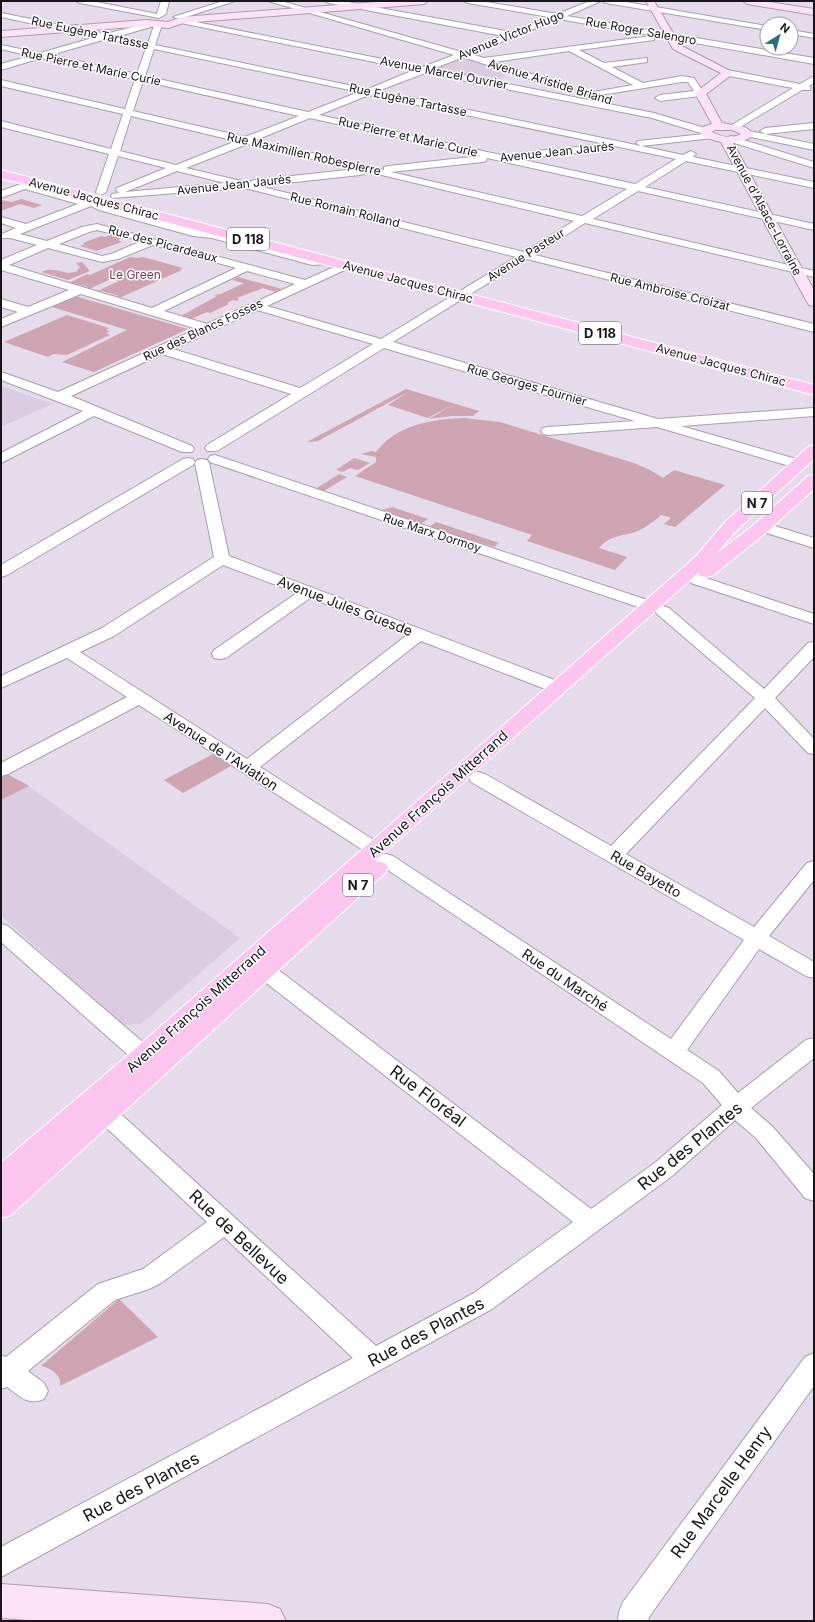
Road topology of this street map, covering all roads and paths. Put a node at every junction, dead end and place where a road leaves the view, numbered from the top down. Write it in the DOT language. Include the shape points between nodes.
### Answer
graph roads {
  1 [pos="80,1"];
  2 [pos="165,1"];
  3 [pos="231,1"];
  4 [pos="272,1"];
  5 [pos="329,1"];
  6 [pos="424,1"];
  7 [pos="468,1"];
  8 [pos="597,1"];
  9 [pos="606,1"];
  10 [pos="747,1"];
  11 [pos="770,3"];
  12 [pos="652,5"];
  13 [pos="358,6"];
  14 [pos="305,10"];
  15 [pos="814,12"];
  16 [pos="1,15"];
  17 [pos="558,17"];
  18 [pos="180,19"];
  19 [pos="154,21"];
  20 [pos="759,26"];
  21 [pos="70,29"];
  22 [pos="799,33"];
  23 [pos="1,34"];
  24 [pos="512,35"];
  25 [pos="668,36"];
  26 [pos="814,36"];
  27 [pos="108,37"];
  28 [pos="150,45"];
  29 [pos="1,47"];
  30 [pos="571,49"];
  31 [pos="462,55"];
  32 [pos="41,56"];
  33 [pos="644,60"];
  34 [pos="482,61"];
  35 [pos="814,61"];
  36 [pos="605,66"];
  37 [pos="1,67"];
  38 [pos="590,68"];
  39 [pos="426,70"];
  40 [pos="727,73"];
  41 [pos="139,78"];
  42 [pos="814,79"];
  43 [pos="1,83"];
  44 [pos="640,85"];
  45 [pos="801,87"];
  46 [pos="572,89"];
  47 [pos="814,89"];
  48 [pos="370,92"];
  49 [pos="700,93"];
  50 [pos="660,98"];
  51 [pos="616,105"];
  52 [pos="128,113"];
  53 [pos="309,115"];
  54 [pos="1,124"];
  55 [pos="814,126"];
  56 [pos="735,127"];
  57 [pos="747,133"];
  58 [pos="718,134"];
  59 [pos="246,141"];
  60 [pos="624,145"];
  61 [pos="814,147"];
  62 [pos="115,153"];
  63 [pos="500,158"];
  64 [pos="685,158"];
  65 [pos="814,165"];
  66 [pos="177,168"];
  67 [pos="741,170"];
  68 [pos="374,171"];
  69 [pos="1,173"];
  70 [pos="32,183"];
  71 [pos="243,184"];
  72 [pos="814,185"];
  73 [pos="638,188"];
  74 [pos="1,195"];
  75 [pos="98,198"];
  76 [pos="767,217"];
  77 [pos="1,220"];
  78 [pos="583,220"];
  79 [pos="814,227"];
  80 [pos="28,228"];
  81 [pos="6,237"];
  82 [pos="152,241"];
  83 [pos="49,244"];
  84 [pos="526,256"];
  85 [pos="328,261"];
  86 [pos="1,265"];
  87 [pos="347,265"];
  88 [pos="247,267"];
  89 [pos="796,270"];
  90 [pos="814,274"];
  91 [pos="306,284"];
  92 [pos="80,290"];
  93 [pos="461,296"];
  94 [pos="814,302"];
  95 [pos="1,303"];
  96 [pos="255,306"];
  97 [pos="28,311"];
  98 [pos="152,312"];
  99 [pos="1,323"];
  100 [pos="207,328"];
  101 [pos="814,328"];
  102 [pos="382,343"];
  103 [pos="162,350"];
  104 [pos="1,376"];
  105 [pos="814,390"];
  106 [pos="301,394"];
  107 [pos="60,396"];
  108 [pos="95,410"];
  109 [pos="814,412"];
  110 [pos="656,423"];
  111 [pos="548,431"];
  112 [pos="814,450"];
  113 [pos="201,456"];
  114 [pos="1,460"];
  115 [pos="798,464"];
  116 [pos="814,480"];
  117 [pos="762,527"];
  118 [pos="814,542"];
  119 [pos="222,559"];
  120 [pos="1,572"];
  121 [pos="696,580"];
  122 [pos="309,592"];
  123 [pos="657,608"];
  124 [pos="814,619"];
  125 [pos="419,634"];
  126 [pos="814,647"];
  127 [pos="67,651"];
  128 [pos="220,654"];
  129 [pos="1,684"];
  130 [pos="559,688"];
  131 [pos="139,698"];
  132 [pos="765,698"];
  133 [pos="814,749"];
  134 [pos="247,768"];
  135 [pos="1,770"];
  136 [pos="478,778"];
  137 [pos="381,855"];
  138 [pos="613,856"];
  139 [pos="814,867"];
  140 [pos="1,931"];
  141 [pos="756,938"];
  142 [pos="264,970"];
  143 [pos="814,971"];
  144 [pos="814,1046"];
  145 [pos="673,1053"];
  146 [pos="144,1056"];
  147 [pos="737,1107"];
  148 [pos="105,1113"];
  149 [pos="1,1179"];
  150 [pos="814,1190"];
  151 [pos="1,1207"];
  152 [pos="225,1223"];
  153 [pos="592,1223"];
  154 [pos="373,1360"];
  155 [pos="814,1365"];
  156 [pos="3,1372"];
  157 [pos="34,1391"];
  158 [pos="1,1563"];
  159 [pos="1,1601"];
  160 [pos="180,1618"];
  161 [pos="268,1621"];
  162 [pos="632,1621"];
  1 -- 19 [label="street"];
  2 -- 19 [label="street" via="162,14"];
  3 -- 18 [label="street"];
  4 -- 14 [label="street, Avenue Aristide Briand"];
  5 -- 13 [label="street"];
  6 -- 13 [label="street"];
  7 -- 17 [label="street, Rue Roger Salengro"];
  8 -- 17 [label="street, Avenue Victor Hugo"];
  9 -- 12 [label="street"];
  10 -- 11 [label="street"];
  11 -- 15 [label="street"];
  12 -- 20 [label="street"];
  12 -- 25 [label="street"];
  13 -- 14 [label="street"];
  13 -- 24 [label="street"];
  14 -- 18 [label="street"];
  14 -- 31 [label="street, Avenue Aristide Briand"];
  16 -- 21 [label="street, Rue Eugène Tartasse"];
  17 -- 24 [label="street, Avenue Victor Hugo"];
  17 -- 25 [label="street, Rue Roger Salengro"];
  18 -- 19 [label="street"];
  18 -- 39 [label="street, Avenue Marcel Ouvrier"];
  19 -- 21 [label="street"];
  19 -- 27 [label="street"];
  19 -- 28 [label="street"];
  21 -- 23 [label="street"];
  21 -- 27 [label="street, Rue Eugène Tartasse"];
  22 -- 26 [label="street"];
  24 -- 31 [label="street, Avenue Victor Hugo"];
  25 -- 30 [label="street"];
  25 -- 35 [label="street, Rue Roger Salengro"];
  25 -- 40 [label="street" via="676,47"];
  27 -- 28 [label="street, Rue Eugène Tartasse"];
  27 -- 32 [label="street"];
  28 -- 41 [label="street"];
  28 -- 48 [label="street, Rue Eugène Tartasse"];
  29 -- 32 [label="street, Rue Pierre et Marie Curie"];
  30 -- 34 [label="street"];
  30 -- 36 [label="street"];
  31 -- 34 [label="street, Avenue Aristide Briand"];
  31 -- 39 [label="street, Avenue Victor Hugo"];
  32 -- 37 [label="street"];
  32 -- 41 [label="street, Rue Pierre et Marie Curie"];
  33 -- 36 [label="street"];
  34 -- 46 [label="street, Avenue Aristide Briand"];
  36 -- 38 [label="street"];
  36 -- 44 [label="street"];
  39 -- 48 [label="street, Avenue Victor Hugo"];
  39 -- 51 [label="street, Avenue Marcel Ouvrier"];
  40 -- 45 [label="street"];
  40 -- 49 [label="street"];
  41 -- 52 [label="street"];
  41 -- 53 [label="street, Rue Pierre et Marie Curie"];
  42 -- 45 [label="street"];
  43 -- 52 [label="street, Rue Maximilien Robespierre"];
  44 -- 49 [label="street" via="685,79 691,80"];
  44 -- 51 [label="street, Avenue Aristide Briand" via="587,94"];
  45 -- 47 [label="street"];
  45 -- 56 [label="street"];
  48 -- 53 [label="street, Avenue Victor Hugo"];
  48 -- 60 [label="street, Rue Eugène Tartasse"];
  49 -- 50 [label="street"];
  49 -- 58 [label="street, Avenue d'Alsace-Lorraine"];
  51 -- 58 [label="street, Avenue Aristide Briand" via="659,115"];
  52 -- 59 [label="street, Rue Maximilien Robespierre"];
  52 -- 62 [label="street"];
  53 -- 59 [label="street, Avenue Victor Hugo"];
  53 -- 63 [label="street, Rue Pierre et Marie Curie"];
  54 -- 62 [label="street, Rue Romain Rolland"];
  55 -- 57 [label="street"];
  56 -- 57 [label="street"];
  56 -- 58 [label="street"];
  57 -- 58 [label="street" via="741,138"];
  57 -- 61 [label="street"];
  58 -- 60 [label="street, Avenue Jean Jaurès"];
  58 -- 64 [label="street, Avenue Pasteur"];
  58 -- 65 [label="street, Avenue Aristide Briand"];
  58 -- 67 [label="street, Avenue d'Alsace-Lorraine"];
  59 -- 66 [label="street, Avenue Victor Hugo"];
  59 -- 68 [label="street, Rue Maximilien Robespierre"];
  60 -- 63 [label="street, Avenue Jean Jaurès"];
  60 -- 64 [label="street, Rue Eugène Tartasse"];
  62 -- 66 [label="street, Rue Romain Rolland"];
  62 -- 75 [label="street"];
  63 -- 68 [label="street, Avenue Jean Jaurès"];
  63 -- 73 [label="street, Rue Pierre et Marie Curie"];
  64 -- 67 [label="street, Rue Eugène Tartasse"];
  64 -- 73 [label="street, Avenue Pasteur"];
  66 -- 71 [label="street, Rue Romain Rolland"];
  66 -- 75 [label="street, Avenue Victor Hugo"];
  67 -- 72 [label="street, Rue Eugène Tartasse"];
  67 -- 76 [label="street, Avenue d'Alsace-Lorraine"];
  68 -- 71 [label="street, Avenue Jean Jaurès"];
  68 -- 78 [label="street, Rue Maximilien Robespierre"];
  69 -- 70 [label="main road, Avenue Jacques Chirac / D 118"];
  70 -- 74 [label="street"];
  70 -- 75 [label="main road, D 118"];
  71 -- 75 [label="street, Avenue Jean Jaurès"];
  71 -- 84 [label="street, Rue Romain Rolland"];
  73 -- 76 [label="street, Rue Pierre et Marie Curie"];
  73 -- 78 [label="street, Avenue Pasteur"];
  75 -- 80 [label="street, Avenue Victor Hugo"];
  75 -- 85 [label="main road, Avenue Jacques Chirac / D 118"];
  75 -- 85 [label="street" via="103,208 197,234 212,235 312,262"];
  76 -- 79 [label="street, Rue Pierre et Marie Curie"];
  76 -- 89 [label="street, Avenue d'Alsace-Lorraine"];
  77 -- 80 [label="street"];
  78 -- 84 [label="street, Avenue Pasteur"];
  78 -- 89 [label="street, Rue Maximilien Robespierre"];
  80 -- 81 [label="street, Avenue Victor Hugo"];
  81 -- 83 [label="street"];
  82 -- 83 [label="street, Rue des Picardeaux" via="97,227"];
  82 -- 83 [label="street" via="114,258 105,259"];
  82 -- 88 [label="street, Rue des Picardeaux"];
  83 -- 86 [label="street, Rue des Picardeaux"];
  84 -- 93 [label="street, Avenue Pasteur"];
  84 -- 101 [label="street, Rue Ambroise Croizat"];
  85 -- 87 [label="main road, Avenue Jacques Chirac / D 118"];
  86 -- 92 [label="street"];
  87 -- 91 [label="street, Rue des Blancs Fosses"];
  87 -- 93 [label="main road, Avenue Jacques Chirac / D 118"];
  88 -- 91 [label="street, Rue des Picardeaux"];
  88 -- 98 [label="street"];
  89 -- 90 [label="street, Rue Maximilien Robespierre"];
  89 -- 94 [label="street, Avenue d'Alsace-Lorraine"];
  91 -- 96 [label="street, Rue des Blancs Fosses"];
  92 -- 97 [label="street"];
  92 -- 98 [label="street"];
  93 -- 102 [label="street, Avenue Pasteur"];
  93 -- 105 [label="main road, Avenue Jacques Chirac / D 118"];
  95 -- 97 [label="street"];
  96 -- 100 [label="street, Rue des Blancs Fosses"];
  96 -- 102 [label="street, Rue Georges Fournier"];
  97 -- 99 [label="street"];
  98 -- 100 [label="street"];
  100 -- 103 [label="street, Rue des Blancs Fosses"];
  102 -- 106 [label="street, Avenue Pasteur"];
  102 -- 110 [label="street, Rue Georges Fournier"];
  103 -- 106 [label="street"];
  103 -- 107 [label="street, Rue des Blancs Fosses"];
  104 -- 107 [label="street, Rue Marx Dormoy"];
  106 -- 113 [label="street, Avenue Pasteur"];
  107 -- 108 [label="street, Rue Marx Dormoy"];
  108 -- 113 [label="street, Rue Marx Dormoy"];
  108 -- 114 [label="street"];
  109 -- 110 [label="street"];
  110 -- 111 [label="street"];
  110 -- 115 [label="street, Rue Georges Fournier"];
  112 -- 115 [label="main road, Avenue François Mitterrand / N 7"];
  113 -- 119 [label="street"];
  113 -- 120 [label="street, Avenue Pasteur"];
  113 -- 123 [label="street, Rue Marx Dormoy"];
  115 -- 123 [label="main road, Avenue François Mitterrand / N 7" via="731,526"];
  116 -- 117 [label="main road, Avenue François Mitterrand / N 7"];
  117 -- 118 [label="street"];
  117 -- 121 [label="main road, Avenue François Mitterrand / N 7"];
  119 -- 122 [label="street, Avenue Jules Guesde"];
  119 -- 127 [label="street" via="108,632"];
  121 -- 123 [label="main road, Avenue François Mitterrand / N 7"];
  121 -- 124 [label="street"];
  122 -- 125 [label="street, Avenue Jules Guesde"];
  122 -- 128 [label="street"];
  123 -- 130 [label="main road, Avenue François Mitterrand / N 7"];
  123 -- 132 [label="street"];
  123 -- 136 [label="main road, Avenue François Mitterrand / N 7"];
  125 -- 130 [label="street, Avenue Jules Guesde"];
  125 -- 134 [label="street"];
  126 -- 132 [label="street"];
  127 -- 129 [label="street"];
  127 -- 131 [label="street, Avenue de l'Aviation"];
  130 -- 137 [label="main road, Avenue François Mitterrand / N 7"];
  131 -- 134 [label="street, Avenue de l'Aviation"];
  131 -- 135 [label="street"];
  132 -- 133 [label="street" via="792,729"];
  132 -- 138 [label="street"];
  134 -- 137 [label="street, Avenue de l'Aviation"];
  136 -- 137 [label="main road, Avenue François Mitterrand / N 7"];
  136 -- 138 [label="street, Rue Bayetto"];
  137 -- 142 [label="main road, Avenue François Mitterrand / N 7"];
  137 -- 145 [label="street, Rue du Marché"];
  137 -- 146 [label="main road, Avenue François Mitterrand / N 7" via="324,894"];
  138 -- 141 [label="street, Rue Bayetto"];
  139 -- 141 [label="street"];
  140 -- 146 [label="street"];
  141 -- 143 [label="street, Rue Bayetto"];
  141 -- 145 [label="street"];
  142 -- 148 [label="main road, Avenue François Mitterrand / N 7"];
  142 -- 153 [label="street, Rue Floréal"];
  144 -- 147 [label="street, Rue des Plantes"];
  145 -- 147 [label="street, Rue du Marché" via="711,1077"];
  146 -- 149 [label="main road, Avenue François Mitterrand / N 7"];
  147 -- 150 [label="street, Rue du Marché" via="764,1132"];
  147 -- 153 [label="street, Rue des Plantes" via="664,1169"];
  148 -- 151 [label="main road, Avenue François Mitterrand / N 7"];
  148 -- 152 [label="street, Rue de Bellevue"];
  152 -- 154 [label="street, Rue de Bellevue"];
  152 -- 156 [label="street" via="152,1276 107,1292"];
  153 -- 154 [label="street, Rue des Plantes" via="484,1301"];
  154 -- 158 [label="street, Rue des Plantes"];
  155 -- 162 [label="street, Rue Marcelle Henry" via="634,1612"];
  156 -- 157 [label="street"];
  159 -- 160 [label="street"];
  160 -- 161 [label="street"];
}
